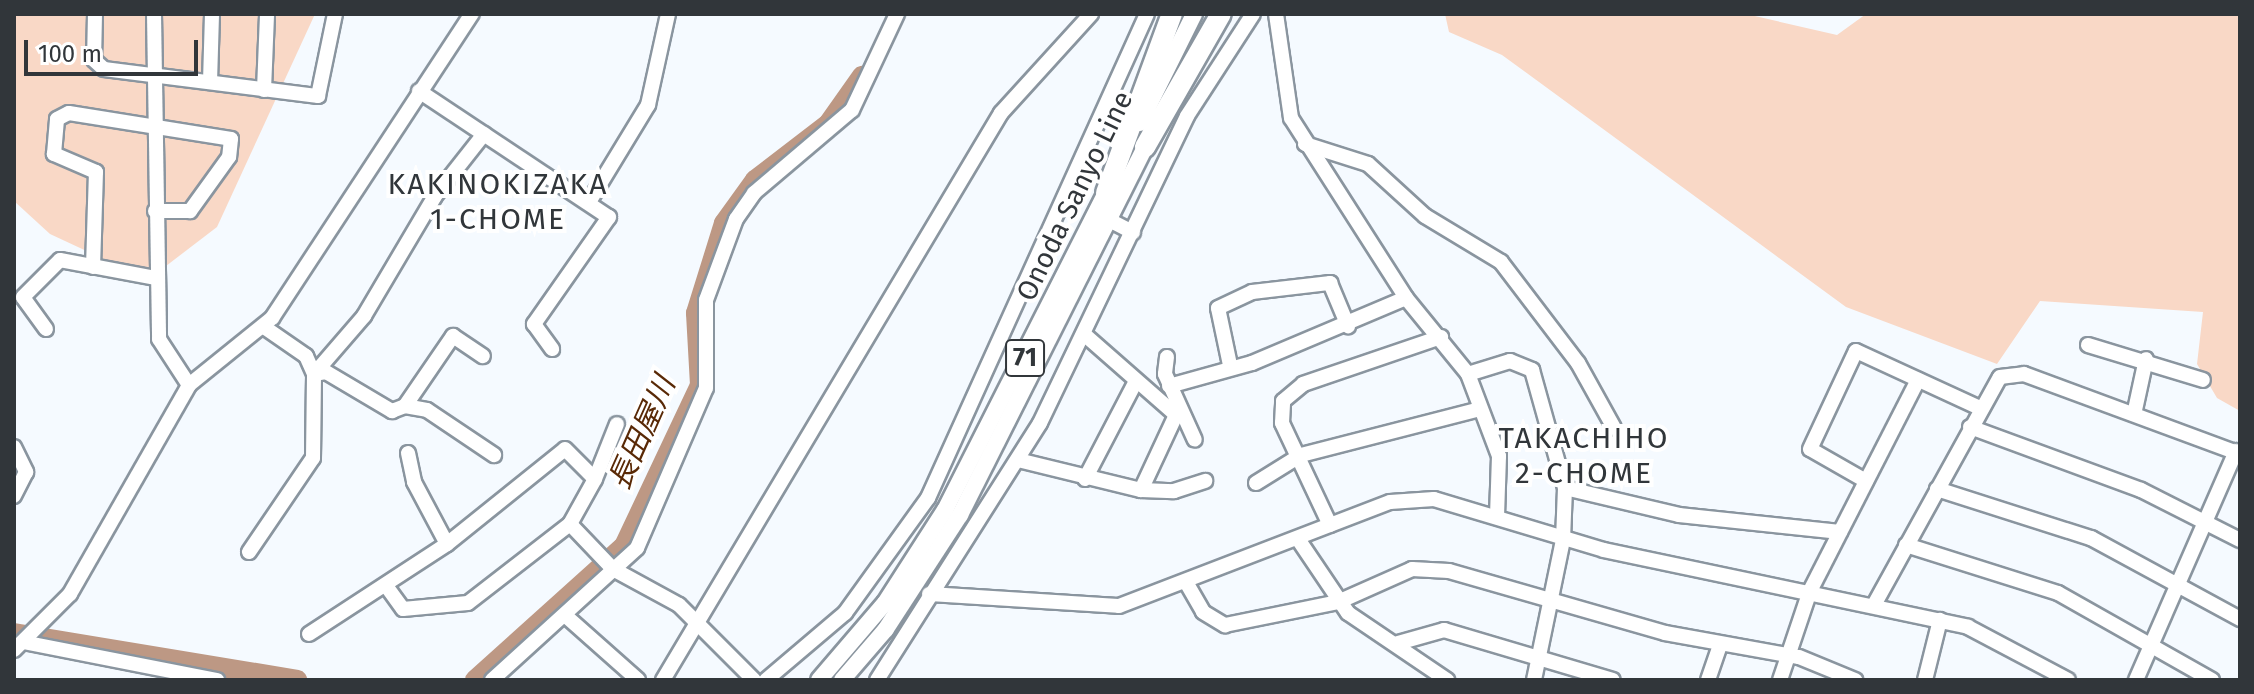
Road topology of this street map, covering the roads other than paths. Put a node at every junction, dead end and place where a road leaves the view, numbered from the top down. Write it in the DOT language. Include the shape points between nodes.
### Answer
graph roads {
  1 [pos="95,14"];
  2 [pos="154,14"];
  3 [pos="212,14"];
  4 [pos="267,14"];
  5 [pos="335,14"];
  6 [pos="472,14"];
  7 [pos="668,14"];
  8 [pos="897,14"];
  9 [pos="1091,14"];
  10 [pos="1147,14"];
  11 [pos="1172,14"];
  12 [pos="1194,14"];
  13 [pos="1210,14"];
  14 [pos="1221,14"];
  15 [pos="1253,14"];
  16 [pos="1276,14"];
  17 [pos="152,75"];
  18 [pos="210,82"];
  19 [pos="264,90"];
  20 [pos="419,91"];
  21 [pos="153,126"];
  22 [pos="484,134"];
  23 [pos="1305,144"];
  24 [pos="1145,147"];
  25 [pos="1106,193"];
  26 [pos="589,202"];
  27 [pos="155,211"];
  28 [pos="1109,220"];
  29 [pos="1133,232"];
  30 [pos="93,267"];
  31 [pos="156,278"];
  32 [pos="1406,298"];
  33 [pos="1348,326"];
  34 [pos="264,327"];
  35 [pos="46,329"];
  36 [pos="1085,335"];
  37 [pos="1441,337"];
  38 [pos="2088,345"];
  39 [pos="552,349"];
  40 [pos="483,356"];
  41 [pos="1167,357"];
  42 [pos="2146,359"];
  43 [pos="1230,365"];
  44 [pos="314,374"];
  45 [pos="1468,374"];
  46 [pos="1918,380"];
  47 [pos="2203,380"];
  48 [pos="1136,381"];
  49 [pos="189,385"];
  50 [pos="1169,386"];
  51 [pos="405,406"];
  52 [pos="1980,408"];
  53 [pos="1480,409"];
  54 [pos="2135,410"];
  55 [pos="617,424"];
  56 [pos="1970,427"];
  57 [pos="1614,428"];
  58 [pos="1195,440"];
  59 [pos="14,447"];
  60 [pos="408,453"];
  61 [pos="2238,453"];
  62 [pos="494,455"];
  63 [pos="1301,455"];
  64 [pos="1018,460"];
  65 [pos="595,479"];
  66 [pos="1085,479"];
  67 [pos="1205,481"];
  68 [pos="1866,481"];
  69 [pos="1256,483"];
  70 [pos="1565,488"];
  71 [pos="1937,489"];
  72 [pos="1141,490"];
  73 [pos="14,496"];
  74 [pos="1497,516"];
  75 [pos="2207,521"];
  76 [pos="570,524"];
  77 [pos="1330,525"];
  78 [pos="1840,532"];
  79 [pos="1298,539"];
  80 [pos="1563,540"];
  81 [pos="2240,540"];
  82 [pos="447,544"];
  83 [pos="1906,545"];
  84 [pos="249,552"];
  85 [pos="612,567"];
  86 [pos="1186,582"];
  87 [pos="2178,583"];
  88 [pos="387,587"];
  89 [pos="1810,591"];
  90 [pos="929,594"];
  91 [pos="1550,600"];
  92 [pos="1338,602"];
  93 [pos="1874,605"];
  94 [pos="567,617"];
  95 [pos="2240,619"];
  96 [pos="1940,620"];
  97 [pos="698,623"];
  98 [pos="309,634"];
  99 [pos="1398,643"];
  100 [pos="1720,645"];
  101 [pos="2151,645"];
  102 [pos="19,646"];
  103 [pos="1539,658"];
  104 [pos="1787,659"];
  105 [pos="217,680"];
  106 [pos="492,680"];
  107 [pos="638,680"];
  108 [pos="663,680"];
  109 [pos="754,680"];
  110 [pos="766,680"];
  111 [pos="819,680"];
  112 [pos="842,680"];
  113 [pos="877,680"];
  114 [pos="1447,680"];
  115 [pos="1534,680"];
  116 [pos="1613,680"];
  117 [pos="1708,680"];
  118 [pos="1780,680"];
  119 [pos="1855,680"];
  120 [pos="1925,680"];
  121 [pos="2068,680"];
  122 [pos="2136,680"];
  123 [pos="2212,680"];
  1 -- 17 [label="street" via="94,60 104,69"];
  2 -- 17 [label="street"];
  3 -- 18 [label="street"];
  4 -- 19 [label="street"];
  5 -- 19 [label="street" via="318,96"];
  6 -- 20 [label="street"];
  7 -- 26 [label="street" via="645,113"];
  8 -- 85 [label="street" via="852,110 754,193 736,219 706,300 706,388 637,548"];
  9 -- 97 [label="street" via="1001,113"];
  10 -- 110 [label="street" via="928,498 845,613"];
  11 -- 25 [label="highway"];
  12 -- 25 [label="main road, Onoda Sanyo Line / 71"];
  13 -- 24 [label="main road, Onoda Sanyo Line / 71"];
  14 -- 24 [label="highway"];
  15 -- 29 [label="street" via="1199,94"];
  16 -- 23 [label="street" via="1283,89"];
  17 -- 18 [label="street"];
  17 -- 21 [label="street"];
  18 -- 19 [label="street"];
  20 -- 22 [label="street"];
  20 -- 34 [label="street"];
  21 -- 27 [label="street"];
  21 -- 27 [label="street" via="231,139 229,157 190,211"];
  21 -- 30 [label="street" via="69,113 57,119 54,154 96,172"];
  22 -- 26 [label="street"];
  22 -- 44 [label="street" via="435,196 364,316"];
  23 -- 32 [label="street"];
  23 -- 57 [label="street" via="1368,164 1425,216 1501,262 1578,363"];
  24 -- 28 [label="main road, Onoda Sanyo Line / 71"];
  25 -- 111 [label="main road, Onoda Sanyo Line / 71" via="945,510 885,603"];
  26 -- 39 [label="street" via="609,217 534,324"];
  27 -- 31 [label="street"];
  28 -- 29 [label="street"];
  28 -- 112 [label="main road, Onoda Sanyo Line / 71" via="960,515 886,629"];
  29 -- 36 [label="street"];
  30 -- 31 [label="street"];
  30 -- 35 [label="street" via="60,260 23,297"];
  31 -- 49 [label="street" via="159,339"];
  32 -- 33 [label="street"];
  32 -- 37 [label="street"];
  33 -- 43 [label="street"];
  33 -- 43 [label="street" via="1330,283 1252,292 1218,308"];
  34 -- 44 [label="street" via="306,356"];
  34 -- 49 [label="street"];
  36 -- 48 [label="street"];
  36 -- 64 [label="street"];
  37 -- 45 [label="street"];
  37 -- 63 [label="street" via="1293,389 1279,410"];
  38 -- 42 [label="street"];
  40 -- 51 [label="street" via="453,336"];
  41 -- 50 [label="street"];
  42 -- 47 [label="street"];
  42 -- 54 [label="street"];
  43 -- 50 [label="street"];
  44 -- 51 [label="street" via="326,372 392,411"];
  44 -- 84 [label="street" via="313,458"];
  45 -- 53 [label="street"];
  45 -- 70 [label="street" via="1510,361 1532,370"];
  46 -- 52 [label="street"];
  46 -- 68 [label="street"];
  46 -- 68 [label="street" via="1856,351 1810,449"];
  48 -- 66 [label="street"];
  48 -- 72 [label="street" via="1177,422"];
  49 -- 102 [label="street" via="70,594"];
  50 -- 58 [label="street"];
  51 -- 62 [label="street" via="435,415"];
  52 -- 54 [label="street" via="1994,383 2010,373"];
  52 -- 56 [label="street"];
  53 -- 63 [label="street"];
  53 -- 74 [label="street" via="1499,456"];
  54 -- 61 [label="street"];
  55 -- 65 [label="street"];
  56 -- 71 [label="street"];
  56 -- 75 [label="street"];
  59 -- 73 [label="street" via="26,472"];
  60 -- 82 [label="street" via="414,482"];
  61 -- 75 [label="street"];
  63 -- 69 [label="street"];
  63 -- 77 [label="street"];
  64 -- 66 [label="street"];
  64 -- 90 [label="street"];
  65 -- 76 [label="street"];
  65 -- 82 [label="street" via="565,449"];
  66 -- 72 [label="street"];
  67 -- 72 [label="street" via="1174,491"];
  68 -- 78 [label="street"];
  70 -- 78 [label="street" via="1679,515"];
  70 -- 80 [label="street"];
  71 -- 83 [label="street"];
  71 -- 87 [label="street" via="2091,538"];
  74 -- 77 [label="street" via="1451,501 1408,499"];
  74 -- 80 [label="street"];
  75 -- 81 [label="street"];
  75 -- 87 [label="street"];
  76 -- 85 [label="street"];
  76 -- 88 [label="street" via="468,603 403,609"];
  77 -- 79 [label="street"];
  78 -- 89 [label="street"];
  79 -- 86 [label="street"];
  79 -- 92 [label="street"];
  80 -- 89 [label="street"];
  80 -- 91 [label="street"];
  82 -- 88 [label="street"];
  83 -- 93 [label="street"];
  83 -- 101 [label="street" via="2058,593"];
  85 -- 94 [label="street"];
  85 -- 97 [label="street"];
  86 -- 90 [label="street" via="1140,601 1092,608"];
  86 -- 92 [label="street" via="1203,612 1225,625"];
  87 -- 95 [label="street"];
  87 -- 101 [label="street"];
  88 -- 98 [label="street"];
  89 -- 93 [label="street"];
  89 -- 104 [label="street"];
  90 -- 113 [label="street"];
  91 -- 92 [label="street" via="1428,568"];
  91 -- 100 [label="street"];
  91 -- 103 [label="street"];
  92 -- 99 [label="street" via="1369,630"];
  93 -- 96 [label="street"];
  94 -- 106 [label="street"];
  94 -- 107 [label="street"];
  96 -- 120 [label="street"];
  96 -- 121 [label="street" via="1992,637"];
  97 -- 108 [label="street"];
  97 -- 109 [label="street"];
  99 -- 103 [label="street" via="1444,630"];
  99 -- 114 [label="street"];
  100 -- 104 [label="street"];
  100 -- 117 [label="street"];
  101 -- 122 [label="street"];
  101 -- 123 [label="street"];
  102 -- 105 [label="street"];
  103 -- 115 [label="street"];
  103 -- 116 [label="street"];
  104 -- 118 [label="street"];
  104 -- 119 [label="street" via="1799,657"];
}
